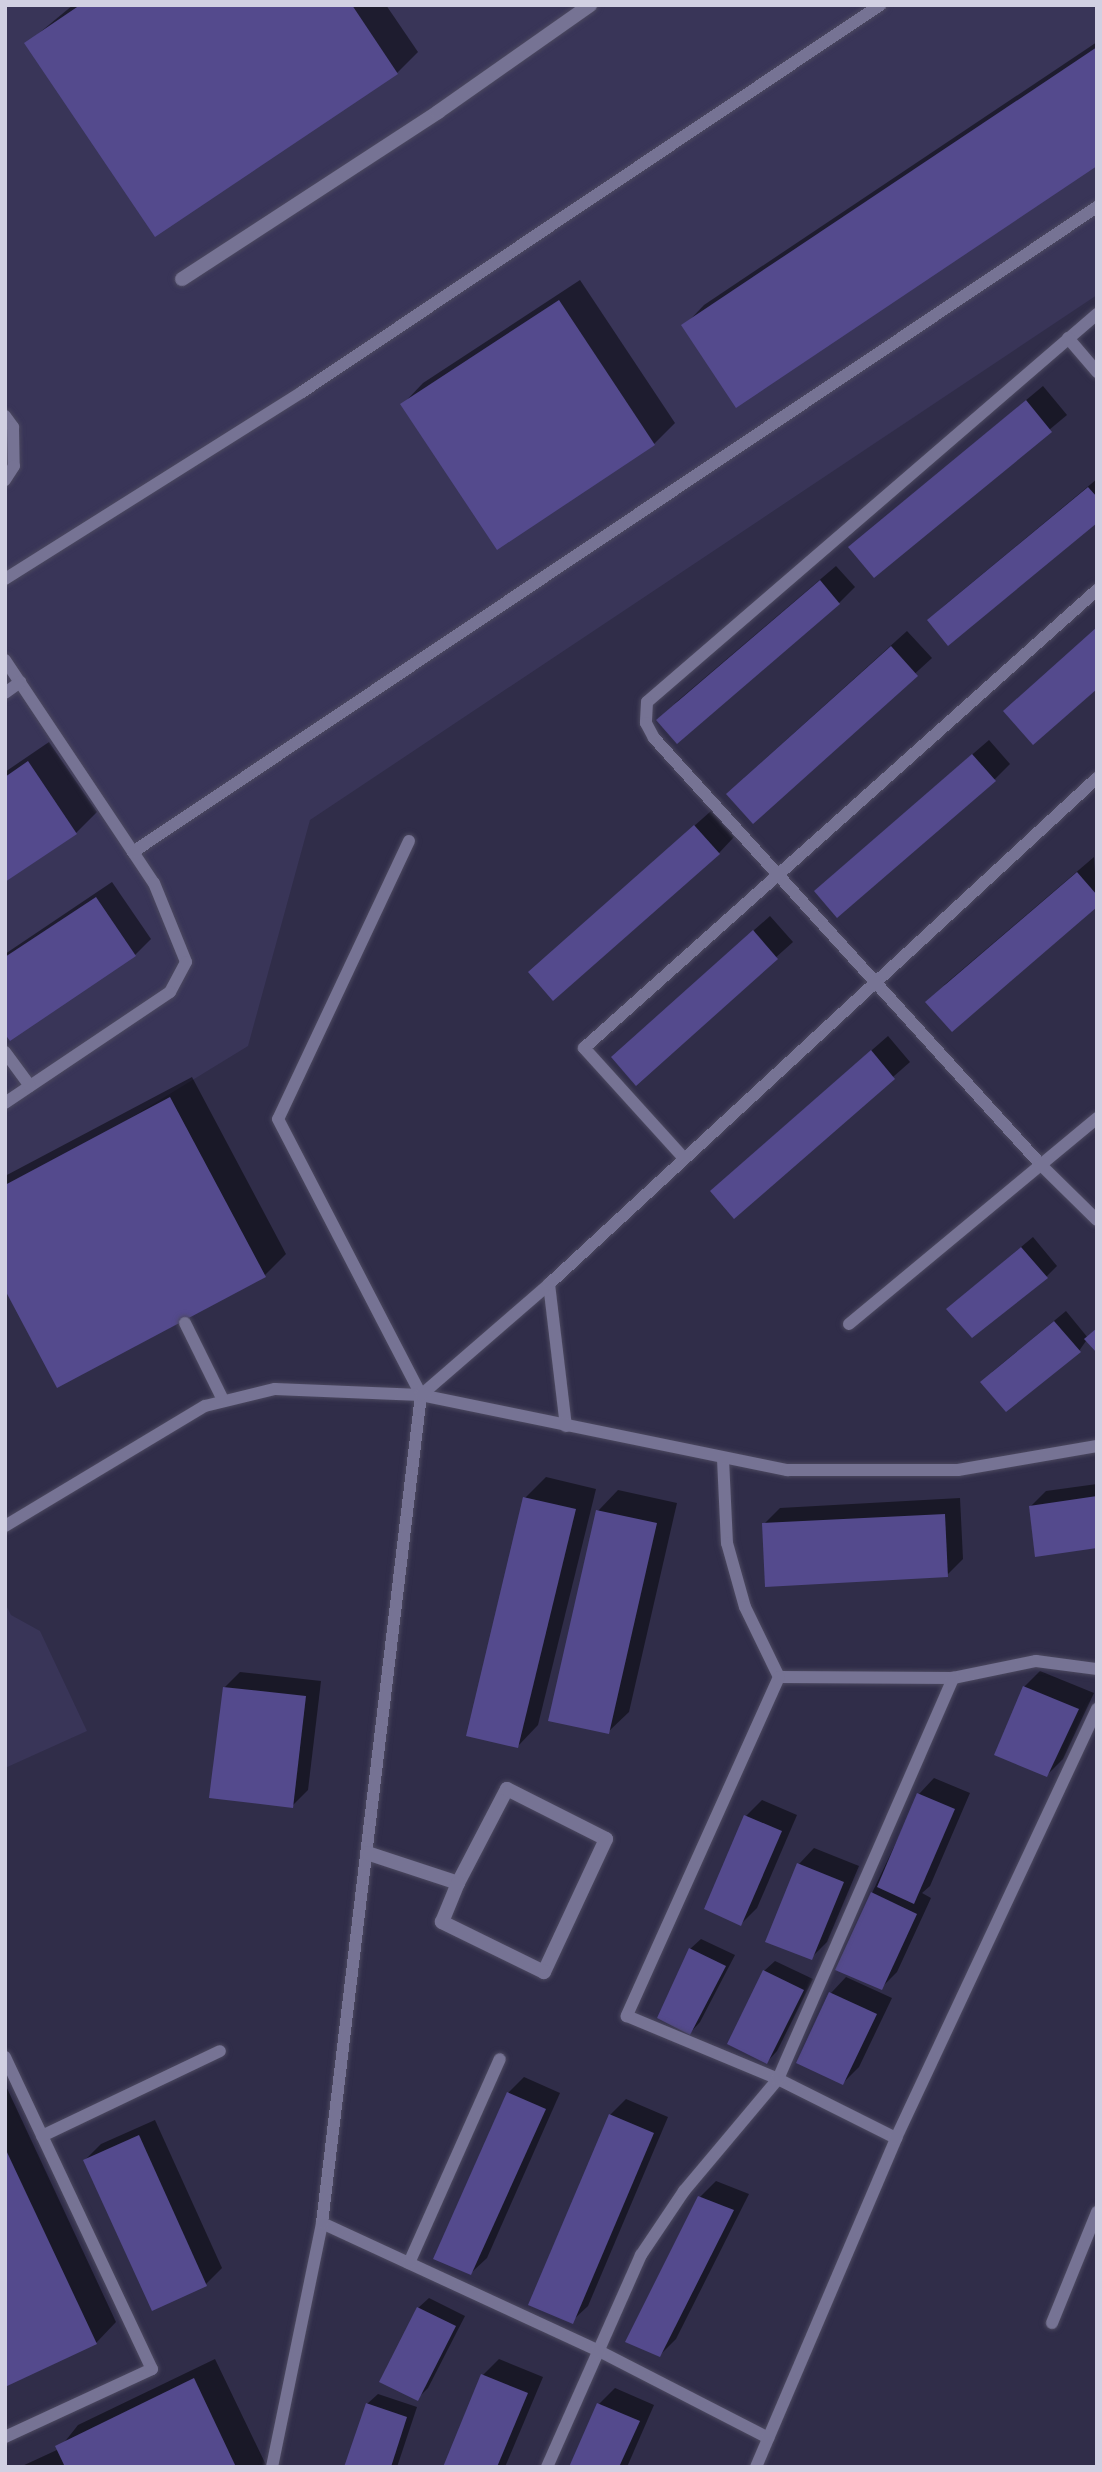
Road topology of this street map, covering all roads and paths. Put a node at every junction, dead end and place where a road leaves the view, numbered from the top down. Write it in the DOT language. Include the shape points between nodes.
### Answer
graph roads {
  1 [pos="590,5"];
  2 [pos="880,5"];
  3 [pos="1097,207"];
  4 [pos="182,279"];
  5 [pos="1097,314"];
  6 [pos="1069,338"];
  7 [pos="1097,372"];
  8 [pos="5,416"];
  9 [pos="5,480"];
  10 [pos="6,576"];
  11 [pos="1097,590"];
  12 [pos="5,660"];
  13 [pos="20,682"];
  14 [pos="5,692"];
  15 [pos="1097,778"];
  16 [pos="409,841"];
  17 [pos="132,852"];
  18 [pos="778,873"];
  19 [pos="875,979"];
  20 [pos="5,1052"];
  21 [pos="30,1086"];
  22 [pos="5,1103"];
  23 [pos="1097,1118"];
  24 [pos="682,1156"];
  25 [pos="1041,1165"];
  26 [pos="1097,1220"];
  27 [pos="548,1284"];
  28 [pos="185,1323"];
  29 [pos="849,1324"];
  30 [pos="421,1395"];
  31 [pos="223,1400"];
  32 [pos="566,1426"];
  33 [pos="1097,1446"];
  34 [pos="723,1459"];
  35 [pos="5,1527"];
  36 [pos="1097,1669"];
  37 [pos="779,1677"];
  38 [pos="953,1678"];
  39 [pos="1097,1709"];
  40 [pos="367,1853"];
  41 [pos="458,1883"];
  42 [pos="220,2051"];
  43 [pos="5,2057"];
  44 [pos="500,2059"];
  45 [pos="778,2079"];
  46 [pos="42,2136"];
  47 [pos="896,2138"];
  48 [pos="1097,2212"];
  49 [pos="323,2223"];
  50 [pos="409,2263"];
  51 [pos="1052,2323"];
  52 [pos="601,2352"];
  53 [pos="5,2437"];
  54 [pos="768,2438"];
  55 [pos="272,2467"];
  56 [pos="547,2467"];
  57 [pos="756,2467"];
  1 -- 4 [label="street" via="438,112"];
  2 -- 10 [label="lane" via="302,391"];
  3 -- 17 [label="lane"];
  5 -- 6 [label="lane"];
  6 -- 7 [label="lane"];
  6 -- 18 [label="lane" via="647,702 646,723 654,738"];
  8 -- 9 [label="lane" via="13,427 14,466"];
  11 -- 18 [label="lane"];
  12 -- 13 [label="lane"];
  13 -- 14 [label="lane"];
  13 -- 17 [label="lane"];
  15 -- 19 [label="lane"];
  16 -- 30 [label="lane" via="278,1119"];
  17 -- 21 [label="lane" via="154,883 186,962 170,992"];
  18 -- 19 [label="lane"];
  18 -- 24 [label="lane" via="584,1048"];
  19 -- 24 [label="lane"];
  19 -- 25 [label="lane"];
  20 -- 21 [label="lane"];
  21 -- 22 [label="lane"];
  23 -- 25 [label="lane"];
  24 -- 27 [label="lane"];
  25 -- 26 [label="lane"];
  25 -- 29 [label="lane"];
  27 -- 30 [label="lane"];
  27 -- 32 [label="lane"];
  28 -- 31 [label="lane"];
  30 -- 31 [label="lane" via="275,1389"];
  30 -- 32 [label="lane"];
  30 -- 40 [label="lane"];
  31 -- 35 [label="lane" via="205,1406"];
  32 -- 34 [label="lane"];
  33 -- 34 [label="lane" via="958,1470 787,1470"];
  34 -- 37 [label="lane" via="727,1543 745,1607"];
  36 -- 38 [label="lane" via="1037,1661"];
  37 -- 38 [label="lane"];
  37 -- 45 [label="lane" via="627,2016"];
  38 -- 45 [label="lane"];
  39 -- 47 [label="lane"];
  40 -- 41 [label="street"];
  40 -- 49 [label="lane"];
  41 -- 41 [label="street" via="507,1789 606,1839 544,1972 442,1922"];
  42 -- 46 [label="lane"];
  43 -- 46 [label="lane"];
  44 -- 50 [label="lane"];
  45 -- 47 [label="lane"];
  45 -- 52 [label="lane" via="684,2191 641,2255"];
  46 -- 53 [label="lane" via="152,2369"];
  47 -- 54 [label="lane"];
  48 -- 51 [label="lane"];
  49 -- 50 [label="lane"];
  49 -- 55 [label="lane"];
  50 -- 52 [label="lane"];
  52 -- 54 [label="lane"];
  52 -- 56 [label="lane"];
  54 -- 57 [label="lane"];
}
